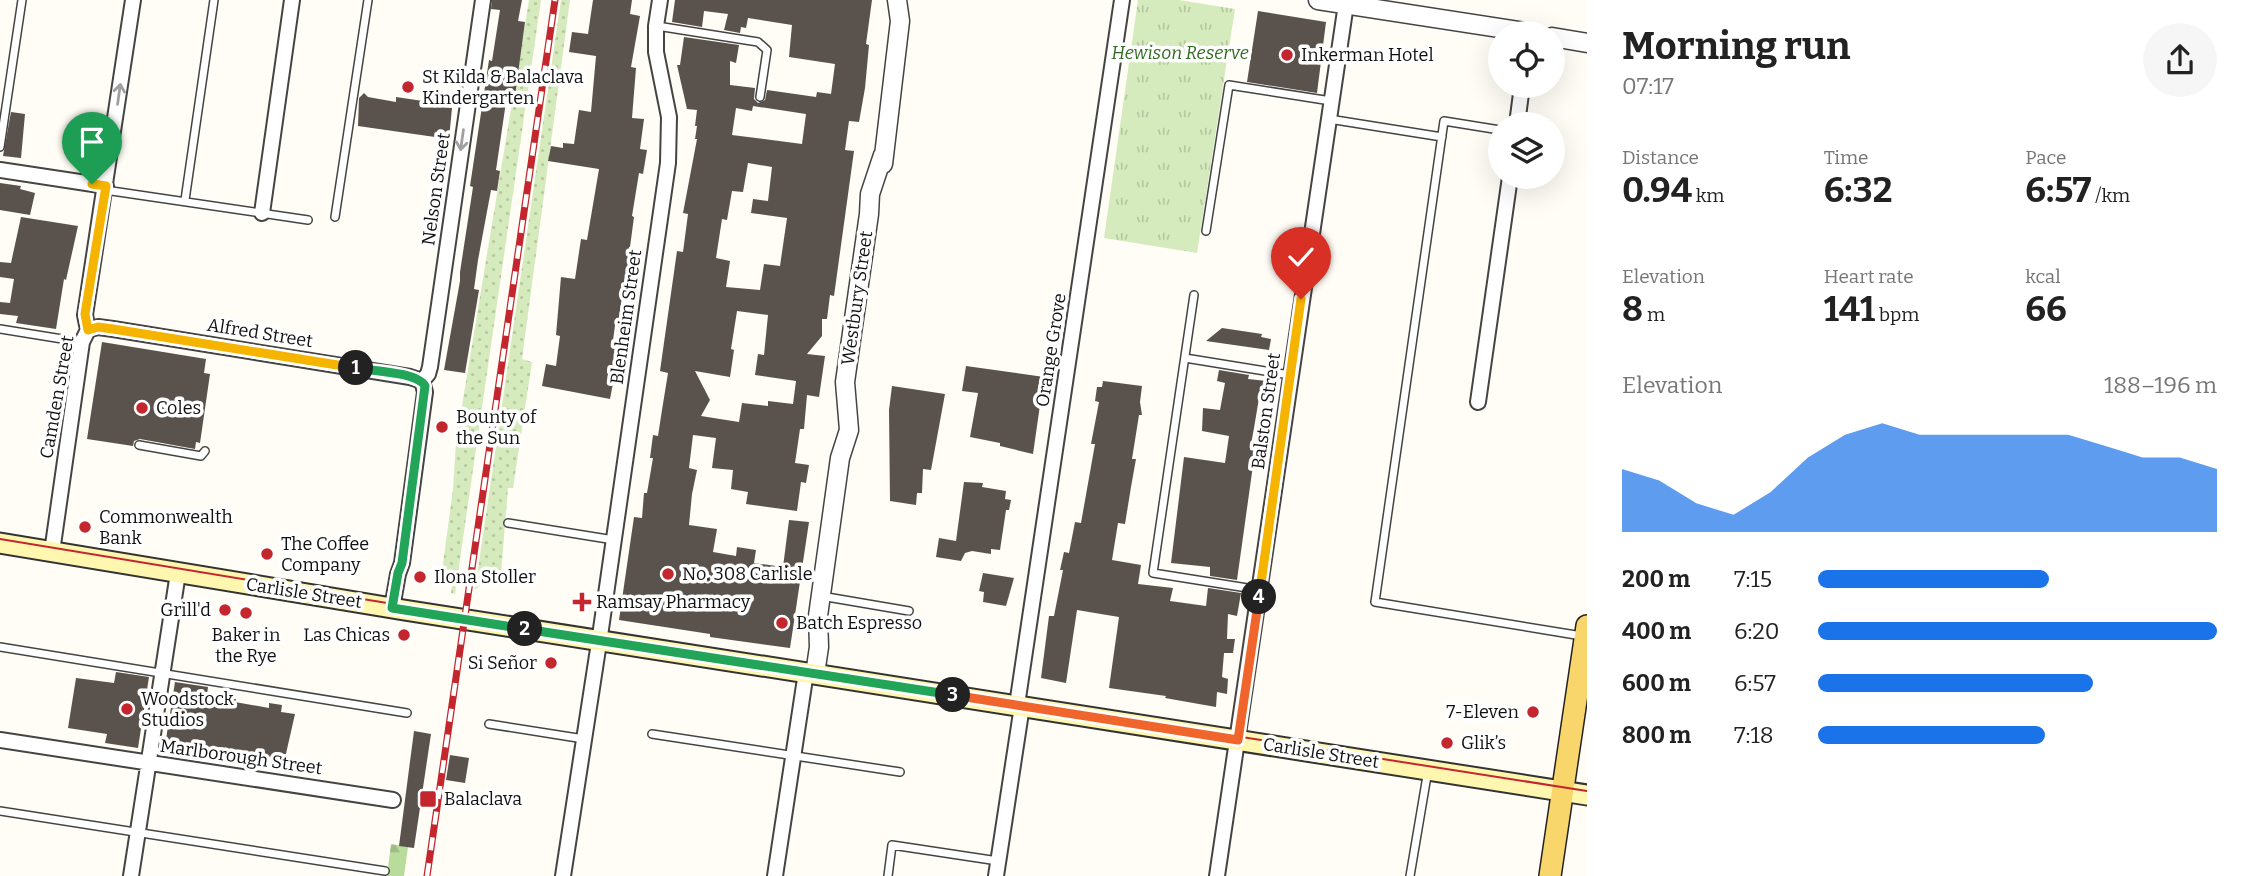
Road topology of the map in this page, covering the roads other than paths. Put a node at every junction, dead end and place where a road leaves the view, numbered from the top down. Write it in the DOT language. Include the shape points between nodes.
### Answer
graph roads {
  1 [pos="22,0"];
  2 [pos="133,0"];
  3 [pos="214,0"];
  4 [pos="292,0"];
  5 [pos="368,0"];
  6 [pos="482,0"];
  7 [pos="660,0"];
  8 [pos="897,0"];
  9 [pos="909,0"];
  10 [pos="1122,0"];
  11 [pos="1318,0"];
  12 [pos="1346,4"];
  13 [pos="1387,5"];
  14 [pos="900,21"];
  15 [pos="1488,25"];
  16 [pos="656,26"];
  17 [pos="1565,39"];
  18 [pos="1587,43"];
  19 [pos="760,97"];
  20 [pos="1331,101"];
  21 [pos="1329,119"];
  22 [pos="1488,128"];
  23 [pos="1442,137"];
  24 [pos="0,148"];
  25 [pos="0,170"];
  26 [pos="106,188"];
  27 [pos="1508,189"];
  28 [pos="185,201"];
  29 [pos="262,213"];
  30 [pos="335,216"];
  31 [pos="308,220"];
  32 [pos="1206,231"];
  33 [pos="1194,295"];
  34 [pos="0,329"];
  35 [pos="85,336"];
  36 [pos="1185,358"];
  37 [pos="1290,375"];
  38 [pos="423,383"];
  39 [pos="1478,402"];
  40 [pos="139,446"];
  41 [pos="205,451"];
  42 [pos="509,523"];
  43 [pos="614,540"];
  44 [pos="0,543"];
  45 [pos="52,552"];
  46 [pos="178,573"];
  47 [pos="1260,591"];
  48 [pos="820,596"];
  49 [pos="392,608"];
  50 [pos="909,611"];
  51 [pos="1586,638"];
  52 [pos="600,640"];
  53 [pos="0,647"];
  54 [pos="807,672"];
  55 [pos="163,673"];
  56 [pos="1019,705"];
  57 [pos="407,713"];
  58 [pos="489,724"];
  59 [pos="652,734"];
  60 [pos="584,739"];
  61 [pos="0,740"];
  62 [pos="1238,740"];
  63 [pos="793,756"];
  64 [pos="148,763"];
  65 [pos="1428,770"];
  66 [pos="900,772"];
  67 [pos="1563,791"];
  68 [pos="1587,795"];
  69 [pos="393,800"];
  70 [pos="0,811"];
  71 [pos="138,833"];
  72 [pos="998,869"];
  73 [pos="385,871"];
  74 [pos="131,876"];
  75 [pos="563,876"];
  76 [pos="775,876"];
  77 [pos="888,876"];
  78 [pos="1217,876"];
  79 [pos="1410,876"];
  80 [pos="1550,876"];
  1 -- 24 [label="lane"];
  26 -- 2 [label="street, Camden Street, one-way"];
  3 -- 28 [label="lane"];
  4 -- 29 [label="street"];
  5 -- 30 [label="lane"];
  6 -- 38 [label="street, Nelson Street, one-way" via="430,367"];
  7 -- 16 [label="street, Blenheim Street"];
  8 -- 14 [label="street, Westbury Street"];
  9 -- 14 [label="street, Westbury Street"];
  10 -- 56 [label="street, Orange Grove"];
  11 -- 12 [label="street"];
  12 -- 13 [label="street"];
  12 -- 20 [label="street, Balston Street"];
  13 -- 15 [label="street"];
  14 -- 48 [label="street, Westbury Street" via="883,155 870,194 845,382 849,430 840,458"];
  16 -- 19 [label="lane" via="758,42 767,50"];
  16 -- 43 [label="street, Blenheim Street" via="669,150"];
  17 -- 18 [label="street"];
  20 -- 21 [label="street, Balston Street"];
  20 -- 32 [label="lane" via="1229,85"];
  21 -- 23 [label="lane"];
  21 -- 37 [label="street, Balston Street"];
  22 -- 23 [label="lane" via="1444,121"];
  23 -- 51 [label="lane" via="1375,602"];
  25 -- 26 [label="street"];
  26 -- 28 [label="lane"];
  26 -- 35 [label="street, Camden Street"];
  27 -- 39 [label="street"];
  28 -- 29 [label="lane"];
  29 -- 31 [label="lane"];
  33 -- 36 [label="lane"];
  34 -- 35 [label="lane"];
  35 -- 38 [label="street, Alfred Street" via="98,327 113,329 404,376"];
  35 -- 45 [label="street, Camden Street"];
  36 -- 37 [label="lane"];
  36 -- 47 [label="lane" via="1153,573"];
  37 -- 47 [label="street, Balston Street"];
  38 -- 49 [label="street, Nelson Street" via="404,550"];
  40 -- 41 [label="lane" via="201,456"];
  42 -- 43 [label="lane"];
  43 -- 52 [label="street, Blenheim Street"];
  44 -- 45 [label="main road, Carlisle Street"];
  45 -- 46 [label="main road, Carlisle Street"];
  46 -- 49 [label="main road, Carlisle Street"];
  46 -- 55 [label="street"];
  47 -- 62 [label="street, Balston Street"];
  48 -- 50 [label="lane"];
  48 -- 54 [label="street, Westbury Street" via="819,647"];
  49 -- 52 [label="main road, Carlisle Street"];
  51 -- 67 [label="main road"];
  52 -- 54 [label="main road, Carlisle Street"];
  52 -- 60 [label="street, Blenheim Street"];
  53 -- 55 [label="lane"];
  54 -- 56 [label="main road, Carlisle Street"];
  54 -- 63 [label="street"];
  55 -- 57 [label="lane"];
  55 -- 64 [label="street"];
  56 -- 62 [label="main road, Carlisle Street"];
  56 -- 72 [label="street, Orange Grove"];
  58 -- 60 [label="lane"];
  59 -- 63 [label="lane"];
  60 -- 75 [label="street, Blenheim Street"];
  61 -- 64 [label="street, Marlborough Street"];
  62 -- 65 [label="main road, Carlisle Street"];
  62 -- 78 [label="street, Balston Street"];
  63 -- 66 [label="lane"];
  63 -- 76 [label="street"];
  64 -- 69 [label="street, Marlborough Street"];
  64 -- 71 [label="street"];
  65 -- 67 [label="main road, Carlisle Street"];
  65 -- 79 [label="lane"];
  67 -- 68 [label="main road, Carlisle Street"];
  67 -- 80 [label="main road"];
  70 -- 71 [label="lane"];
  71 -- 73 [label="lane"];
  71 -- 74 [label="street"];
  72 -- 77 [label="lane" via="892,845"];
}
